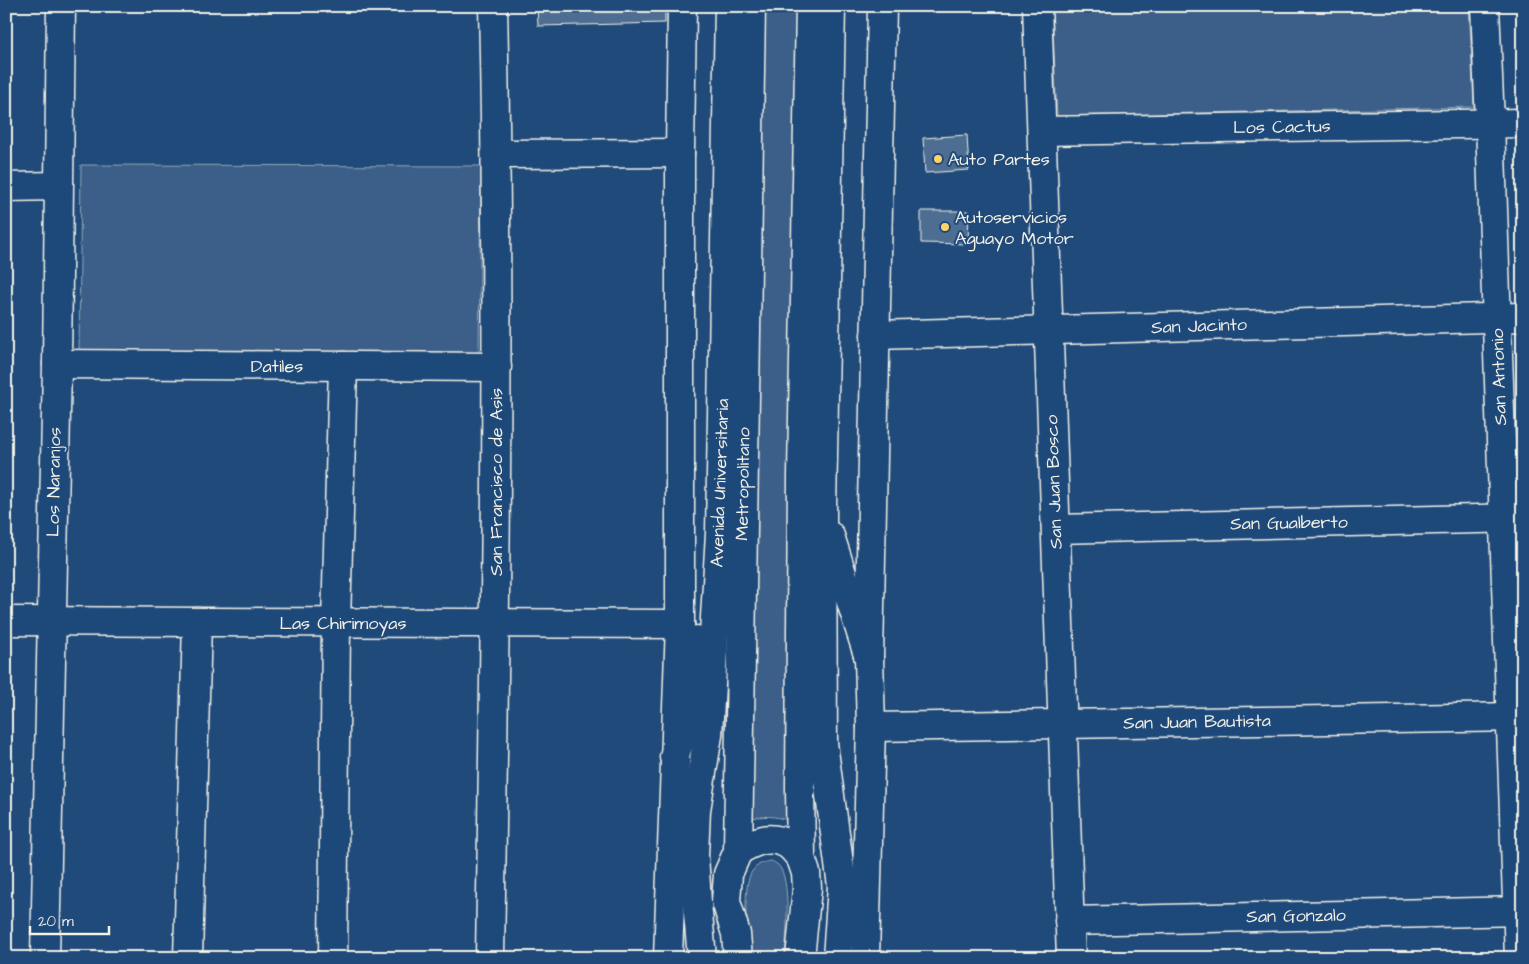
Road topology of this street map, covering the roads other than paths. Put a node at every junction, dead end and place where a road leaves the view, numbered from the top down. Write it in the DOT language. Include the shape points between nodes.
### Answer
graph roads {
  1 [pos="61,6"];
  2 [pos="493,6"];
  3 [pos="682,6"];
  4 [pos="728,6"];
  5 [pos="752,6"];
  6 [pos="810,6"];
  7 [pos="831,6"];
  8 [pos="882,6"];
  9 [pos="1037,6"];
  10 [pos="1485,6"];
  11 [pos="1523,123"];
  12 [pos="1490,124"];
  13 [pos="1042,131"];
  14 [pos="680,153"];
  15 [pos="496,154"];
  16 [pos="58,186"];
  17 [pos="6,187"];
  18 [pos="1510,317"];
  19 [pos="1049,330"];
  20 [pos="875,335"];
  21 [pos="57,364"];
  22 [pos="343,366"];
  23 [pos="497,367"];
  24 [pos="822,511"];
  25 [pos="1513,518"];
  26 [pos="1056,529"];
  27 [pos="720,533"];
  28 [pos="6,621"];
  29 [pos="51,621"];
  30 [pos="197,622"];
  31 [pos="336,623"];
  32 [pos="496,624"];
  33 [pos="680,624"];
  34 [pos="869,658"];
  35 [pos="1517,717"];
  36 [pos="1062,725"];
  37 [pos="871,728"];
  38 [pos="674,758"];
  39 [pos="738,851"];
  40 [pos="801,858"];
  41 [pos="1520,911"];
  42 [pos="1069,920"];
  43 [pos="46,958"];
  44 [pos="188,958"];
  45 [pos="333,958"];
  46 [pos="490,958"];
  47 [pos="668,958"];
  48 [pos="702,958"];
  49 [pos="738,958"];
  50 [pos="800,958"];
  51 [pos="837,958"];
  52 [pos="865,958"];
  53 [pos="1071,958"];
  54 [pos="1519,958"];
  1 -- 16 [label="street, Los Naranjos"];
  2 -- 15 [label="street, San Francisco de Asis"];
  3 -- 14 [label="street"];
  4 -- 27 [label="street, Avenida Universitaria"];
  5 -- 39 [label="street, Metropolitano"];
  6 -- 40 [label="street" via="802,485"];
  7 -- 24 [label="street"];
  8 -- 20 [label="street"];
  9 -- 13 [label="street, San Juan Bosco"];
  10 -- 12 [label="street, San Antonio"];
  11 -- 12 [label="street, Los Cactus"];
  12 -- 13 [label="street, Los Cactus"];
  12 -- 18 [label="street, San Antonio"];
  13 -- 19 [label="street, San Juan Bosco"];
  14 -- 15 [label="street"];
  14 -- 33 [label="street"];
  15 -- 23 [label="street, San Francisco de Asis"];
  16 -- 17 [label="street"];
  16 -- 21 [label="street, Los Naranjos"];
  18 -- 19 [label="street, San Jacinto"];
  18 -- 25 [label="street, San Antonio"];
  19 -- 20 [label="street, San Jacinto"];
  19 -- 26 [label="street, San Juan Bosco"];
  20 -- 34 [label="street"];
  21 -- 22 [label="street, Datiles"];
  21 -- 29 [label="street, Los Naranjos"];
  22 -- 23 [label="street, Datiles"];
  22 -- 31 [label="street"];
  23 -- 32 [label="street, San Francisco de Asis"];
  24 -- 34 [label="street"];
  24 -- 51 [label="street" via="823,743 842,886"];
  25 -- 26 [label="street, San Gualberto"];
  25 -- 35 [label="street, San Antonio"];
  26 -- 36 [label="street, San Juan Bosco"];
  27 -- 38 [label="street" via="702,602 685,726"];
  27 -- 48 [label="street, Avenida Universitaria" via="708,735 696,810 694,855"];
  28 -- 29 [label="street, Las Chirimoyas"];
  29 -- 30 [label="street, Las Chirimoyas"];
  29 -- 43 [label="street, Los Naranjos"];
  30 -- 31 [label="street, Las Chirimoyas"];
  30 -- 44 [label="street"];
  31 -- 32 [label="street, Las Chirimoyas"];
  31 -- 45 [label="street"];
  32 -- 33 [label="street, Las Chirimoyas"];
  32 -- 46 [label="street, San Francisco de Asis"];
  33 -- 38 [label="street"];
  34 -- 37 [label="street"];
  35 -- 36 [label="street, San Juan Bautista"];
  35 -- 41 [label="street, San Antonio"];
  36 -- 37 [label="street, San Juan Bautista"];
  36 -- 42 [label="street, San Juan Bosco"];
  37 -- 52 [label="street"];
  38 -- 47 [label="street"];
  39 -- 40 [label="street" via="752,842 771,839 787,844"];
  39 -- 49 [label="street, Metropolitano" via="728,874 726,901 736,934"];
  40 -- 50 [label="street" via="807,888"];
  41 -- 42 [label="street, San Gonzalo"];
  41 -- 54 [label="street, San Antonio"];
  42 -- 53 [label="street, San Juan Bosco"];
}
